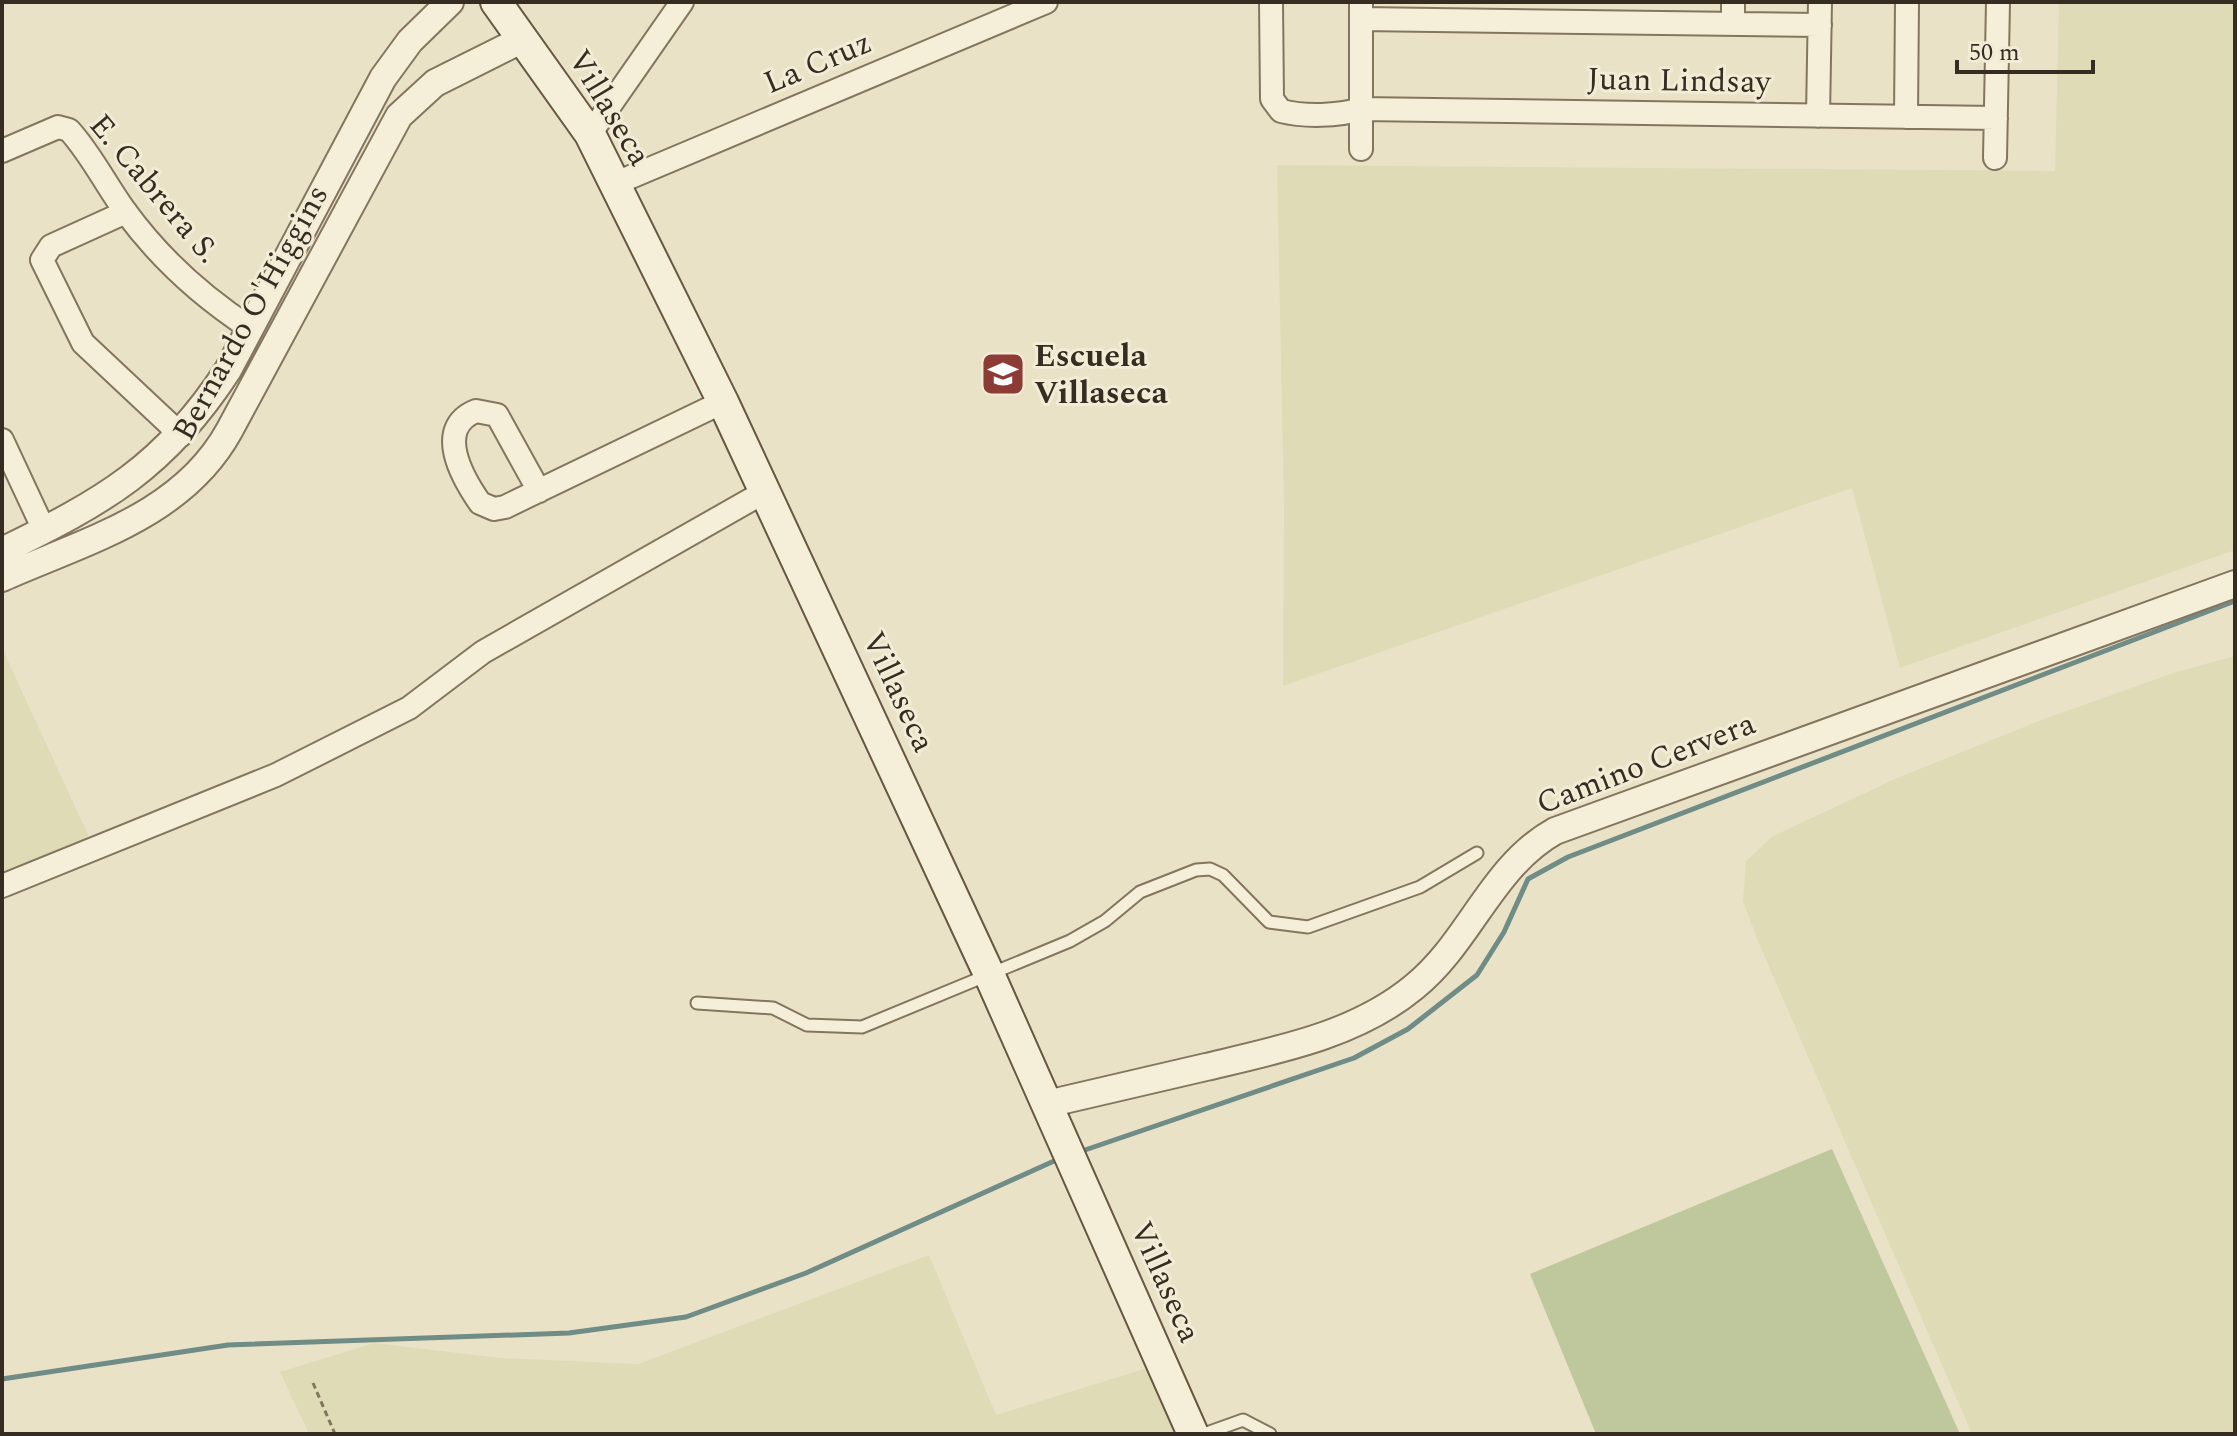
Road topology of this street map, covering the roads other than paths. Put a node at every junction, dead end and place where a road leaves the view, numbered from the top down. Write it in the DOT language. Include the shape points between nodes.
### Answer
graph roads {
  1 [pos="450,2"];
  2 [pos="496,2"];
  3 [pos="682,2"];
  4 [pos="1046,2"];
  5 [pos="1271,2"];
  6 [pos="1820,2"];
  7 [pos="1907,2"];
  8 [pos="1998,2"];
  9 [pos="1361,11"];
  10 [pos="1733,13"];
  11 [pos="1820,25"];
  12 [pos="523,39"];
  13 [pos="1361,109"];
  14 [pos="1818,116"];
  15 [pos="1906,117"];
  16 [pos="1996,118"];
  17 [pos="590,134"];
  18 [pos="1361,149"];
  19 [pos="2,151"];
  20 [pos="1995,158"];
  21 [pos="614,184"];
  22 [pos="126,212"];
  23 [pos="250,328"];
  24 [pos="228,370"];
  25 [pos="255,384"];
  26 [pos="723,402"];
  27 [pos="181,435"];
  28 [pos="2,440"];
  29 [pos="539,491"];
  30 [pos="766,491"];
  31 [pos="44,530"];
  32 [pos="2,551"];
  33 [pos="2,578"];
  34 [pos="2235,584"];
  35 [pos="1477,853"];
  36 [pos="2,886"];
  37 [pos="989,974"];
  38 [pos="697,1003"];
  39 [pos="1047,1104"];
  40 [pos="1193,1434"];
  41 [pos="1204,1434"];
  42 [pos="1270,1434"];
  1 -- 23 [label="street, Bernardo O'Higgins" via="418,32 383,78"];
  2 -- 12 [label="main road, Villaseca"];
  3 -- 17 [label="street"];
  4 -- 21 [label="street, La Cruz"];
  5 -- 13 [label="street, Juan Lindsay" via="1276,108 1319,114"];
  6 -- 11 [label="street"];
  7 -- 15 [label="street"];
  8 -- 16 [label="street"];
  9 -- 10 [label="street"];
  9 -- 13 [label="street"];
  10 -- 11 [label="street"];
  11 -- 14 [label="street"];
  12 -- 17 [label="main road, Villaseca"];
  12 -- 25 [label="street, Bernardo O'Higgins" via="435,83 399,116"];
  13 -- 14 [label="street, Juan Lindsay"];
  13 -- 18 [label="street"];
  14 -- 15 [label="street, Juan Lindsay"];
  15 -- 16 [label="street, Juan Lindsay"];
  16 -- 20 [label="street"];
  17 -- 21 [label="main road, Villaseca"];
  19 -- 22 [label="street, E. Cabrera S." via="58,127 69,130"];
  21 -- 26 [label="main road, Villaseca"];
  22 -- 23 [label="street, E. Cabrera S." via="194,289"];
  22 -- 27 [label="street" via="51,246 42,260 83,343"];
  23 -- 24 [label="street, Bernardo O'Higgins"];
  24 -- 25 [label="street"];
  24 -- 27 [label="street, Bernardo O'Higgins"];
  25 -- 33 [label="street, Bernardo O'Higgins" via="211,461 174,497"];
  26 -- 29 [label="street"];
  26 -- 30 [label="main road, Villaseca"];
  27 -- 31 [label="street, Bernardo O'Higgins" via="115,492"];
  28 -- 31 [label="street"];
  29 -- 29 [label="street" via="499,509 480,503 453,443 463,418 481,410 502,419"];
  30 -- 36 [label="street" via="483,652 409,708 276,775"];
  30 -- 37 [label="main road, Villaseca"];
  31 -- 32 [label="street, Bernardo O'Higgins"];
  34 -- 39 [label="street, Camino Cervera" via="1555,831 1516,859 1429,974 1391,1004 1346,1027 1281,1048"];
  35 -- 37 [label="lane" via="1420,887 1308,927 1269,922 1223,875 1196,870 1140,892 1070,941"];
  37 -- 38 [label="lane" via="862,1027 807,1025 773,1008"];
  37 -- 39 [label="main road, Villaseca"];
  39 -- 40 [label="main road, Villaseca"];
  41 -- 42 [label="lane" via="1243,1420"];
}
